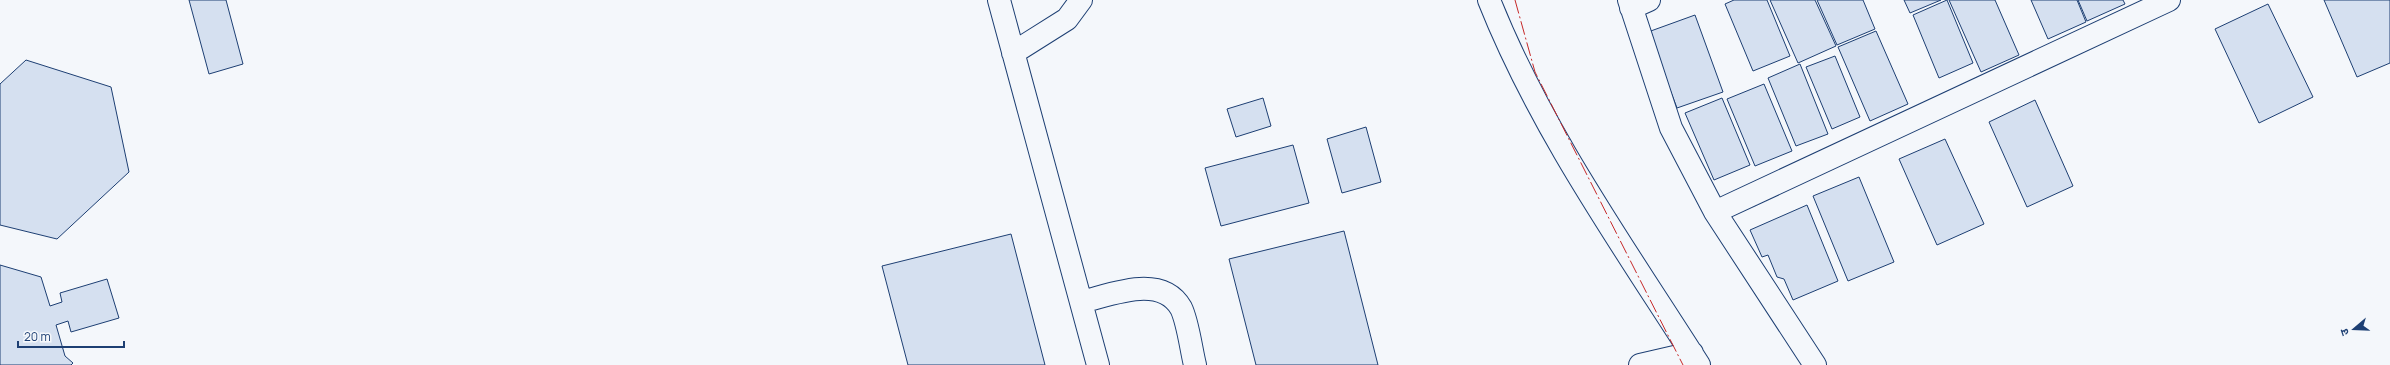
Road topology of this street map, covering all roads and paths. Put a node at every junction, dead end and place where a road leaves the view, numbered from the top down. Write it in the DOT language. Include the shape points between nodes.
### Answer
graph roads {
  1 [pos="998,0"];
  2 [pos="1081,0"];
  3 [pos="1489,0"];
  4 [pos="2169,0"];
  5 [pos="1636,3"];
  6 [pos="1013,53"];
  7 [pos="1715,212"];
  8 [pos="1081,302"];
  9 [pos="1696,359"];
  10 [pos="1098,365"];
  11 [pos="1195,365"];
  12 [pos="1640,365"];
  13 [pos="1815,365"];
  1 -- 6 [label="street"];
  2 -- 6 [label="street" via="1067,19"];
  3 -- 9 [label="street" via="1509,52 1553,135"];
  4 -- 7 [label="street"];
  5 -- 7 [label="street" via="1671,128"];
  6 -- 8 [label="street"];
  7 -- 13 [label="street"];
  8 -- 10 [label="street"];
  8 -- 11 [label="street" via="1138,288 1157,290 1172,296 1181,309"];
  9 -- 12 [label="street"];
}
